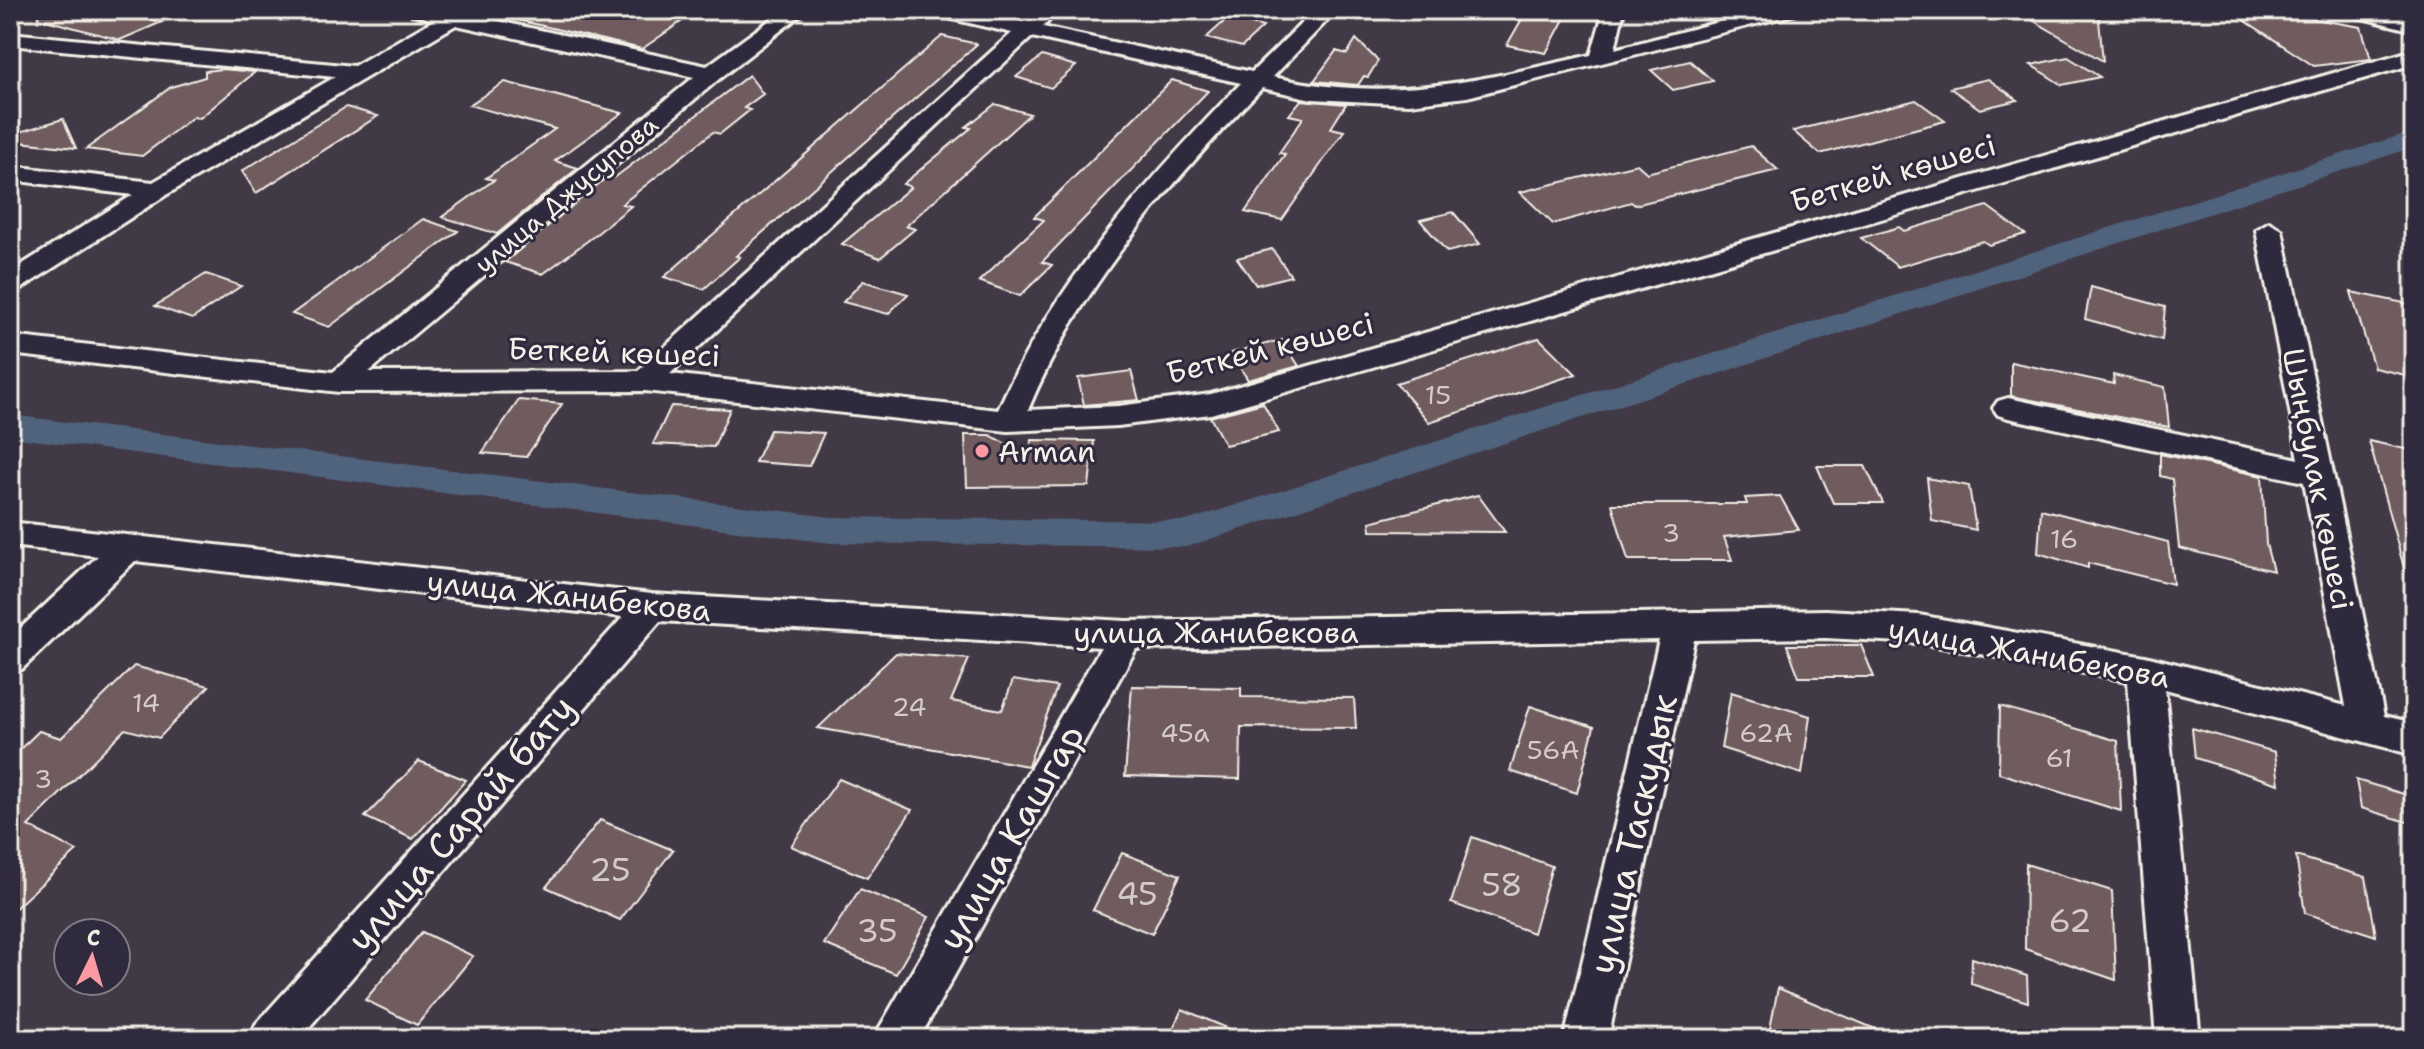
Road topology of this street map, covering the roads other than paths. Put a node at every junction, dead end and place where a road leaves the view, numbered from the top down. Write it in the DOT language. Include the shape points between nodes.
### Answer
graph roads {
  1 [pos="418,10"];
  2 [pos="797,10"];
  3 [pos="938,10"];
  4 [pos="1049,10"];
  5 [pos="1327,10"];
  6 [pos="1614,10"];
  7 [pos="1789,10"];
  8 [pos="2353,10"];
  9 [pos="452,18"];
  10 [pos="2414,25"];
  11 [pos="1027,30"];
  12 [pos="10,39"];
  13 [pos="2414,57"];
  14 [pos="1601,59"];
  15 [pos="361,73"];
  16 [pos="711,74"];
  17 [pos="1257,79"];
  18 [pos="10,173"];
  19 [pos="157,190"];
  20 [pos="2269,230"];
  21 [pos="10,284"];
  22 [pos="10,345"];
  23 [pos="645,381"];
  24 [pos="339,382"];
  25 [pos="2008,408"];
  26 [pos="1008,421"];
  27 [pos="2317,474"];
  28 [pos="10,534"];
  29 [pos="129,547"];
  30 [pos="652,607"];
  31 [pos="1679,628"];
  32 [pos="1126,635"];
  33 [pos="10,659"];
  34 [pos="2145,670"];
  35 [pos="2368,727"];
  36 [pos="2414,739"];
  37 [pos="271,1039"];
  38 [pos="895,1039"];
  39 [pos="1586,1039"];
  40 [pos="2178,1039"];
  1 -- 9 [label="street"];
  2 -- 16 [label="street, улица Джусупова"];
  3 -- 11 [label="street"];
  4 -- 11 [label="street"];
  5 -- 17 [label="street"];
  6 -- 14 [label="street"];
  7 -- 14 [label="street"];
  8 -- 10 [label="street"];
  9 -- 15 [label="street"];
  9 -- 16 [label="street"];
  11 -- 17 [label="street"];
  11 -- 23 [label="street"];
  12 -- 15 [label="street"];
  13 -- 26 [label="street, Беткей көшесі" via="1211,404 1118,416"];
  14 -- 17 [label="street" via="1467,90 1409,97 1312,92"];
  15 -- 19 [label="street"];
  16 -- 24 [label="street, улица Джусупова"];
  17 -- 26 [label="street" via="1131,222 1077,293 1042,347"];
  18 -- 19 [label="street"];
  19 -- 21 [label="street"];
  20 -- 27 [label="street, Шыңбулак көшесі"];
  22 -- 24 [label="street, Беткей көшесі"];
  23 -- 24 [label="street, Беткей көшесі"];
  23 -- 26 [label="street, Беткей көшесі"];
  25 -- 27 [label="street"];
  27 -- 35 [label="street, Шыңбулак көшесі"];
  28 -- 29 [label="street, улица Жанибекова"];
  29 -- 30 [label="street, улица Жанибекова"];
  29 -- 33 [label="street"];
  30 -- 32 [label="street, улица Жанибекова"];
  30 -- 37 [label="street, улица Сарай бату"];
  31 -- 32 [label="street, улица Жанибекова"];
  31 -- 34 [label="street, улица Жанибекова" via="1826,624 1919,629"];
  31 -- 39 [label="street, улица Таскудык"];
  32 -- 38 [label="street, улица Кашгар"];
  34 -- 35 [label="street, улица Жанибекова"];
  34 -- 40 [label="street"];
  35 -- 36 [label="street, улица Жанибекова"];
}
